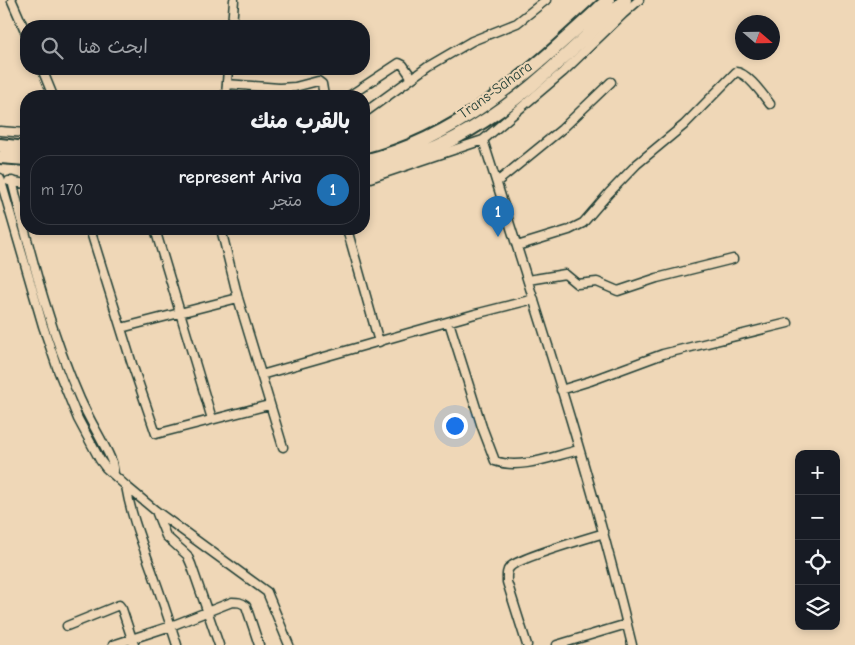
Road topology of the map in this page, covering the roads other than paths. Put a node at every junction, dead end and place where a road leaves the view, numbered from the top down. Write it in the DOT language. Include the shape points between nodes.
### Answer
graph roads {
  1 [pos="234,0"];
  2 [pos="546,0"];
  3 [pos="608,0"];
  4 [pos="625,0"];
  5 [pos="639,0"];
  6 [pos="12,1"];
  7 [pos="20,20"];
  8 [pos="232,20"];
  9 [pos="44,75"];
  10 [pos="228,75"];
  11 [pos="412,78"];
  12 [pos="611,82"];
  13 [pos="227,84"];
  14 [pos="263,87"];
  15 [pos="51,90"];
  16 [pos="226,90"];
  17 [pos="323,90"];
  18 [pos="359,90"];
  19 [pos="770,104"];
  20 [pos="370,109"];
  21 [pos="0,131"];
  22 [pos="20,133"];
  23 [pos="483,140"];
  24 [pos="0,145"];
  25 [pos="20,147"];
  26 [pos="0,157"];
  27 [pos="20,159"];
  28 [pos="370,159"];
  29 [pos="370,170"];
  30 [pos="0,178"];
  31 [pos="370,178"];
  32 [pos="12,181"];
  33 [pos="497,182"];
  34 [pos="20,183"];
  35 [pos="20,219"];
  36 [pos="23,235"];
  37 [pos="92,235"];
  38 [pos="157,235"];
  39 [pos="222,235"];
  40 [pos="349,235"];
  41 [pos="517,246"];
  42 [pos="733,259"];
  43 [pos="30,267"];
  44 [pos="528,280"];
  45 [pos="238,298"];
  46 [pos="534,299"];
  47 [pos="181,313"];
  48 [pos="449,322"];
  49 [pos="788,323"];
  50 [pos="52,325"];
  51 [pos="44,328"];
  52 [pos="122,328"];
  53 [pos="379,342"];
  54 [pos="261,375"];
  55 [pos="561,390"];
  56 [pos="269,405"];
  57 [pos="212,419"];
  58 [pos="283,447"];
  59 [pos="579,450"];
  60 [pos="114,474"];
  61 [pos="126,486"];
  62 [pos="156,511"];
  63 [pos="604,533"];
  64 [pos="207,612"];
  65 [pos="627,624"];
  66 [pos="67,626"];
  67 [pos="171,626"];
  68 [pos="133,642"];
  69 [pos="113,645"];
  70 [pos="177,645"];
  71 [pos="219,645"];
  72 [pos="259,645"];
  73 [pos="289,645"];
  74 [pos="527,645"];
  75 [pos="557,645"];
  76 [pos="632,645"];
  1 -- 8 [label="street"];
  2 -- 11 [label="street" via="517,23 472,41"];
  3 -- 28 [label="highway, Trans-Sahara" via="518,81 481,108 425,140"];
  4 -- 29 [label="highway, Trans-Sahara" via="516,99 457,137"];
  5 -- 23 [label="street" via="563,72"];
  6 -- 7 [label="street"];
  9 -- 15 [label="street"];
  10 -- 13 [label="street"];
  11 -- 18 [label="street" via="399,63"];
  11 -- 20 [label="street"];
  12 -- 33 [label="street" via="562,129"];
  13 -- 14 [label="street"];
  13 -- 16 [label="street"];
  14 -- 17 [label="street" via="295,87 318,81"];
  19 -- 41 [label="street" via="749,79 736,72 684,125 637,164 583,223"];
  21 -- 22 [label="street"];
  23 -- 31 [label="street"];
  23 -- 33 [label="street"];
  24 -- 25 [label="highway"];
  26 -- 27 [label="highway"];
  30 -- 32 [label="street"];
  30 -- 43 [label="street"];
  32 -- 34 [label="street"];
  32 -- 35 [label="street"];
  33 -- 41 [label="street"];
  36 -- 43 [label="street"];
  37 -- 52 [label="street"];
  38 -- 47 [label="street"];
  39 -- 45 [label="street"];
  40 -- 53 [label="street"];
  41 -- 44 [label="street"];
  42 -- 44 [label="street" via="618,291 597,282 577,284 565,274"];
  43 -- 50 [label="street"];
  43 -- 51 [label="street"];
  44 -- 46 [label="street"];
  45 -- 47 [label="street"];
  45 -- 54 [label="street"];
  46 -- 48 [label="street"];
  46 -- 55 [label="street"];
  47 -- 52 [label="street"];
  47 -- 57 [label="street"];
  48 -- 53 [label="street"];
  48 -- 59 [label="street" via="495,461 522,464"];
  49 -- 55 [label="street" via="663,354"];
  50 -- 51 [label="street"];
  50 -- 60 [label="street" via="81,400 112,462"];
  51 -- 60 [label="street" via="78,418 100,460"];
  52 -- 57 [label="street" via="156,434"];
  53 -- 54 [label="street"];
  54 -- 56 [label="street"];
  55 -- 59 [label="street"];
  56 -- 57 [label="street"];
  56 -- 58 [label="street"];
  59 -- 63 [label="street"];
  60 -- 61 [label="street"];
  61 -- 62 [label="street"];
  61 -- 67 [label="street" via="136,530"];
  62 -- 64 [label="street" via="166,536 187,555"];
  62 -- 73 [label="street" via="268,592"];
  63 -- 65 [label="street"];
  63 -- 74 [label="street" via="510,567 507,582"];
  64 -- 67 [label="street"];
  64 -- 71 [label="street"];
  64 -- 72 [label="street" via="232,602 243,604"];
  65 -- 75 [label="street"];
  65 -- 76 [label="street"];
  66 -- 68 [label="street" via="119,605"];
  67 -- 68 [label="street"];
  67 -- 70 [label="street"];
  68 -- 69 [label="street"];
}
